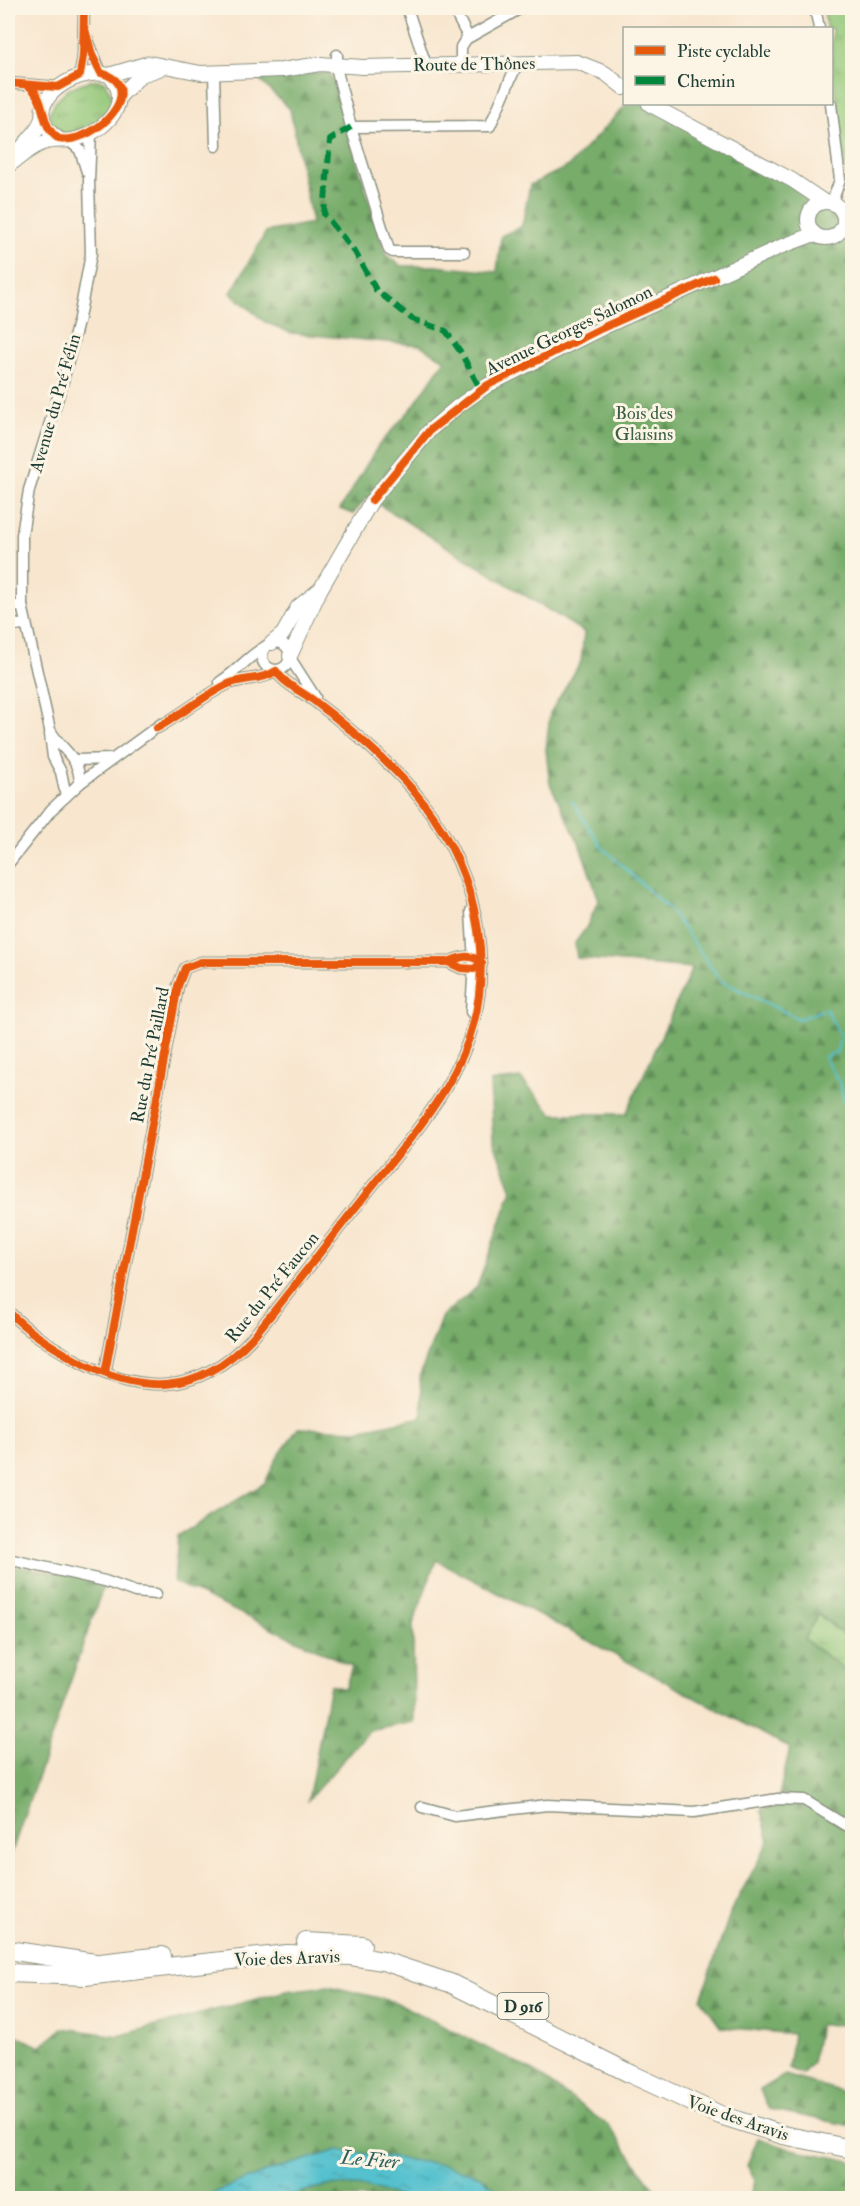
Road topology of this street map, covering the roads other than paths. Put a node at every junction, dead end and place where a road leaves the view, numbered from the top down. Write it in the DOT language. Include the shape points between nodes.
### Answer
graph roads {
  1 [pos="84,8"];
  2 [pos="407,8"];
  3 [pos="453,8"];
  4 [pos="520,8"];
  5 [pos="815,8"];
  6 [pos="819,27"];
  7 [pos="85,29"];
  8 [pos="468,37"];
  9 [pos="337,60"];
  10 [pos="426,64"];
  11 [pos="461,64"];
  12 [pos="517,64"];
  13 [pos="171,67"];
  14 [pos="214,73"];
  15 [pos="105,74"];
  16 [pos="80,75"];
  17 [pos="8,84"];
  18 [pos="28,85"];
  19 [pos="58,87"];
  20 [pos="623,88"];
  21 [pos="120,96"];
  22 [pos="651,105"];
  23 [pos="831,105"];
  24 [pos="43,113"];
  25 [pos="351,127"];
  26 [pos="91,133"];
  27 [pos="63,140"];
  28 [pos="216,146"];
  29 [pos="8,164"];
  30 [pos="775,172"];
  31 [pos="89,181"];
  32 [pos="841,212"];
  33 [pos="811,223"];
  34 [pos="464,252"];
  35 [pos="320,590"];
  36 [pos="21,605"];
  37 [pos="8,608"];
  38 [pos="8,622"];
  39 [pos="25,626"];
  40 [pos="268,645"];
  41 [pos="290,657"];
  42 [pos="276,671"];
  43 [pos="320,705"];
  44 [pos="157,728"];
  45 [pos="50,730"];
  46 [pos="112,759"];
  47 [pos="76,760"];
  48 [pos="61,772"];
  49 [pos="80,783"];
  50 [pos="66,796"];
  51 [pos="8,864"];
  52 [pos="477,963"];
  53 [pos="8,1311"];
  54 [pos="105,1373"];
  55 [pos="8,1559"];
  56 [pos="156,1594"];
  57 [pos="422,1807"];
  58 [pos="852,1826"];
  59 [pos="8,1950"];
  60 [pos="8,1960"];
  61 [pos="95,1963"];
  62 [pos="8,1973"];
  63 [pos="852,2136"];
  64 [pos="852,2149"];
  1 -- 7 [label="street"];
  2 -- 10 [label="street"];
  3 -- 8 [label="street"];
  4 -- 8 [label="street"];
  5 -- 6 [label="street"];
  7 -- 15 [label="street" via="92,55"];
  7 -- 16 [label="street"];
  8 -- 11 [label="street" via="462,44"];
  9 -- 10 [label="main road, Route de Thônes"];
  9 -- 14 [label="main road, Route de Thônes" via="315,56 267,69"];
  9 -- 25 [label="street"];
  10 -- 11 [label="main road, Route de Thônes"];
  11 -- 12 [label="main road, Route de Thônes"];
  12 -- 20 [label="main road, Route de Thônes" via="577,62 592,66"];
  12 -- 25 [label="street" via="490,126"];
  13 -- 14 [label="main road, Route de Thônes"];
  13 -- 15 [label="main road, Route de Thônes" via="149,63"];
  13 -- 21 [label="main road, Route de Thônes" via="141,75"];
  14 -- 28 [label="street"];
  15 -- 16 [label="main road"];
  15 -- 21 [label="main road" via="115,81"];
  16 -- 19 [label="main road"];
  17 -- 18 [label="street"];
  18 -- 19 [label="street"];
  18 -- 24 [label="street" via="37,94"];
  19 -- 24 [label="main road" via="45,101"];
  21 -- 26 [label="main road" via="114,114"];
  22 -- 30 [label="main road"];
  23 -- 32 [label="street"];
  24 -- 27 [label="main road" via="51,134"];
  24 -- 29 [label="main road" via="36,131"];
  25 -- 34 [label="street" via="389,250"];
  26 -- 27 [label="main road"];
  26 -- 31 [label="street, Avenue du Pré Félin"];
  27 -- 29 [label="main road" via="32,148"];
  27 -- 31 [label="street, Avenue du Pré Félin" via="80,150"];
  30 -- 32 [label="main road"];
  30 -- 33 [label="main road" via="802,196"];
  31 -- 36 [label="street, Avenue du Pré Félin" via="91,254 63,381 29,490 22,535"];
  32 -- 33 [label="main road"];
  32 -- 33 [label="main road" via="834,236 825,238"];
  33 -- 35 [label="main road, Avenue Georges Salomon" via="780,247 602,328 488,385 457,407 430,430 386,481"];
  35 -- 40 [label="main road, Avenue Georges Salomon" via="298,607 283,634"];
  35 -- 41 [label="main road, Avenue Georges Salomon"];
  36 -- 37 [label="street"];
  36 -- 39 [label="street, Avenue du Pré Félin"];
  38 -- 39 [label="street"];
  39 -- 45 [label="street, Avenue du Pré Félin"];
  40 -- 41 [label="street" via="283,644"];
  40 -- 42 [label="street" via="262,661"];
  40 -- 44 [label="street"];
  41 -- 42 [label="street" via="284,668"];
  41 -- 43 [label="street, Rue du Pré Faucon"];
  42 -- 43 [label="street, Rue du Pré Faucon"];
  42 -- 44 [label="street" via="223,686"];
  43 -- 52 [label="street, Rue du Pré Faucon" via="404,780 453,851 471,901"];
  44 -- 46 [label="street"];
  45 -- 47 [label="street, Avenue du Pré Félin"];
  45 -- 48 [label="street, Avenue du Pré Félin" via="53,757"];
  46 -- 47 [label="street"];
  46 -- 49 [label="street"];
  47 -- 49 [label="street"];
  48 -- 49 [label="street"];
  48 -- 50 [label="street, Avenue du Pré Félin"];
  49 -- 50 [label="street"];
  50 -- 51 [label="street"];
  52 -- 54 [label="street, Rue du Pré Faucon" via="471,1025 456,1069 431,1111 243,1348 209,1372 178,1383 143,1385"];
  52 -- 54 [label="street, Rue du Pré Paillard" via="461,968 448,962 201,962 185,968 178,986"];
  53 -- 54 [label="street, Rue du Pré Faucon" via="47,1343"];
  55 -- 56 [label="street"];
  57 -- 58 [label="street" via="455,1816 547,1805 694,1812 778,1799 804,1800 845,1826"];
  59 -- 61 [label="highway"];
  60 -- 61 [label="highway, Voie des Aravis / D 916"];
  61 -- 63 [label="highway, Voie des Aravis / D 916" via="302,1942 352,1943 390,1950 475,1982 722,2103 777,2121"];
  62 -- 64 [label="highway, Voie des Aravis / D 916" via="85,1976 287,1954 383,1960 450,1983 720,2115 783,2135"];
}
